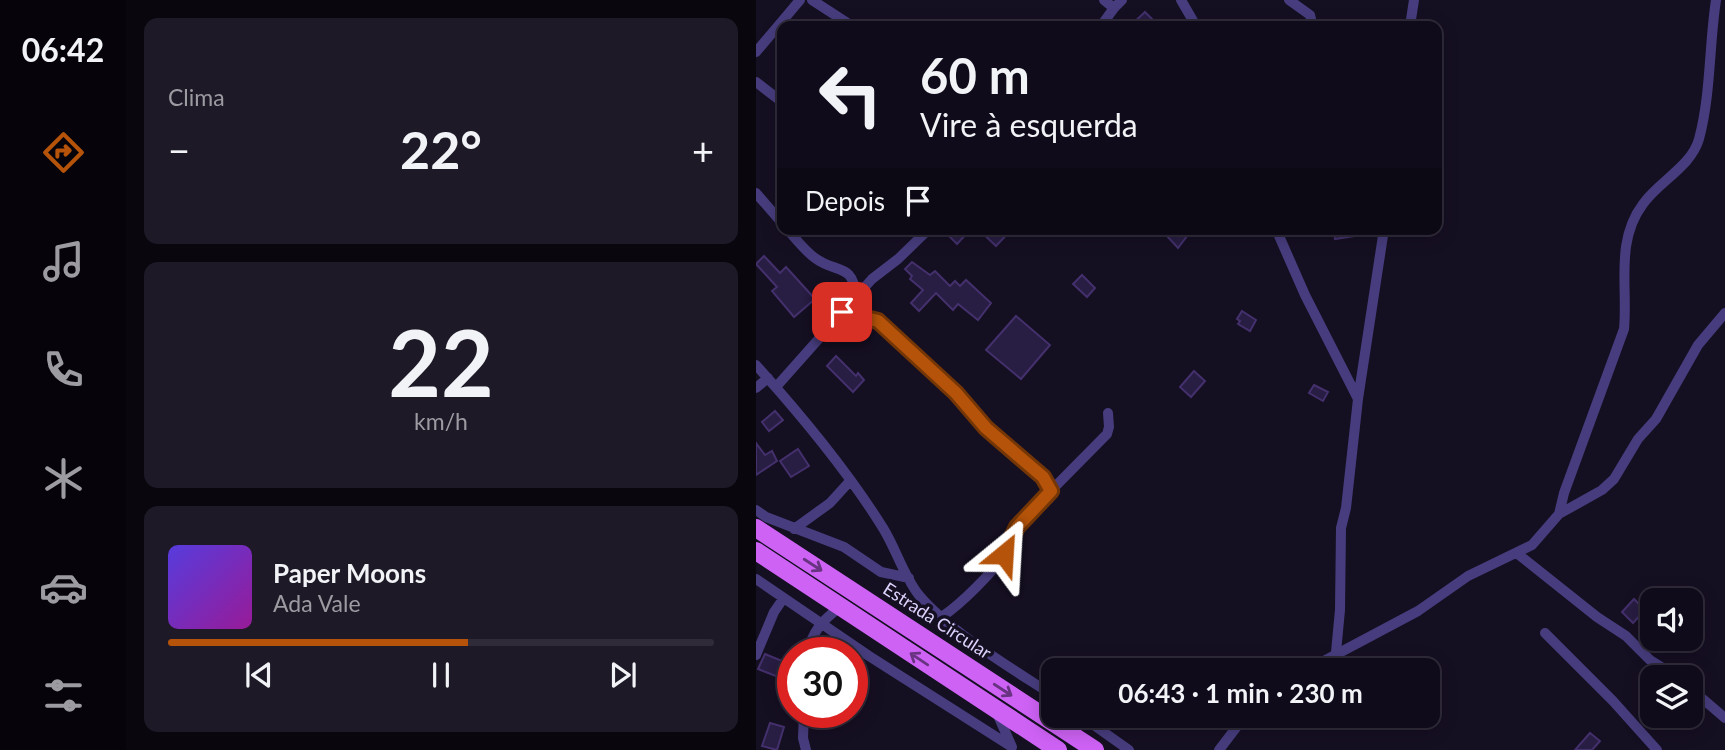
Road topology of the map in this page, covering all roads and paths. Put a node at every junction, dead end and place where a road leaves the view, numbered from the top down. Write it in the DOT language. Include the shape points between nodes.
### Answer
graph roads {
  1 [pos="800,0"];
  2 [pos="812,0"];
  3 [pos="1104,0"];
  4 [pos="1181,0"];
  5 [pos="1290,0"];
  6 [pos="1414,0"];
  7 [pos="1716,0"];
  8 [pos="1118,4"];
  9 [pos="782,21"];
  10 [pos="844,21"];
  11 [pos="1105,21"];
  12 [pos="1193,21"];
  13 [pos="1312,21"];
  14 [pos="1411,21"];
  15 [pos="777,27"];
  16 [pos="756,52"];
  17 [pos="756,82"];
  18 [pos="777,98"];
  19 [pos="756,193"];
  20 [pos="777,217"];
  21 [pos="794,235"];
  22 [pos="922,235"];
  23 [pos="1279,235"];
  24 [pos="1383,235"];
  25 [pos="856,296"];
  26 [pos="842,312"];
  27 [pos="1725,313"];
  28 [pos="756,365"];
  29 [pos="768,378"];
  30 [pos="756,387"];
  31 [pos="776,387"];
  32 [pos="1358,399"];
  33 [pos="1108,413"];
  34 [pos="850,481"];
  35 [pos="1051,491"];
  36 [pos="756,510"];
  37 [pos="1559,514"];
  38 [pos="756,527"];
  39 [pos="794,529"];
  40 [pos="756,551"];
  41 [pos="1518,554"];
  42 [pos="909,578"];
  43 [pos="756,579"];
  44 [pos="783,598"];
  45 [pos="840,607"];
  46 [pos="943,616"];
  47 [pos="820,623"];
  48 [pos="1545,633"];
  49 [pos="812,637"];
  50 [pos="1336,652"];
  51 [pos="756,655"];
  52 [pos="1326,658"];
  53 [pos="1658,665"];
  54 [pos="1041,687"];
  55 [pos="1703,699"];
  56 [pos="996,711"];
  57 [pos="1725,718"];
  58 [pos="803,728"];
  59 [pos="1098,728"];
  60 [pos="1236,728"];
  61 [pos="1013,749"];
  62 [pos="806,750"];
  63 [pos="1058,750"];
  64 [pos="1095,750"];
  65 [pos="1129,750"];
  66 [pos="1219,750"];
  67 [pos="1657,750"];
  1 -- 9 [label="street"];
  2 -- 10 [label="street"];
  3 -- 8 [label="street"];
  4 -- 12 [label="street"];
  5 -- 13 [label="street"];
  6 -- 14 [label="street"];
  7 -- 37 [label="street" via="1699,139 1683,165 1642,205 1632,223 1623,277 1624,329"];
  8 -- 11 [label="street"];
  15 -- 16 [label="street"];
  17 -- 18 [label="street"];
  19 -- 20 [label="street"];
  21 -- 25 [label="street" via="818,260 852,276"];
  22 -- 25 [label="street"];
  23 -- 32 [label="street"];
  24 -- 32 [label="street"];
  25 -- 26 [label="street"];
  26 -- 31 [label="street"];
  26 -- 35 [label="street" via="878,321 956,393 986,428 1043,477"];
  27 -- 37 [label="street" via="1698,345 1656,419 1614,479"];
  28 -- 29 [label="street"];
  29 -- 30 [label="street"];
  29 -- 31 [label="street"];
  31 -- 34 [label="street"];
  32 -- 50 [label="street" via="1341,528"];
  33 -- 35 [label="street" via="1107,434"];
  34 -- 39 [label="street" via="830,503"];
  34 -- 42 [label="street" via="885,531"];
  35 -- 46 [label="street" via="1017,527 1004,554"];
  36 -- 39 [label="street"];
  37 -- 41 [label="street"];
  38 -- 64 [label="main road, Estrada Circular, one-way"];
  39 -- 42 [label="street" via="844,547 881,572"];
  40 -- 45 [label="main road"];
  41 -- 50 [label="street" via="1468,576 1418,611"];
  41 -- 53 [label="street"];
  42 -- 46 [label="street"];
  43 -- 44 [label="street"];
  44 -- 47 [label="street"];
  44 -- 51 [label="street"];
  45 -- 47 [label="street"];
  56 -- 45 [label="main road, one-way"];
  46 -- 54 [label="street"];
  47 -- 49 [label="street"];
  47 -- 61 [label="street"];
  48 -- 67 [label="street"];
  50 -- 52 [label="street"];
  55 -- 57 [label="street"];
  56 -- 61 [label="street"];
  56 -- 63 [label="main road"];
  58 -- 62 [label="street"];
  59 -- 65 [label="street"];
  60 -- 66 [label="street"];
}
